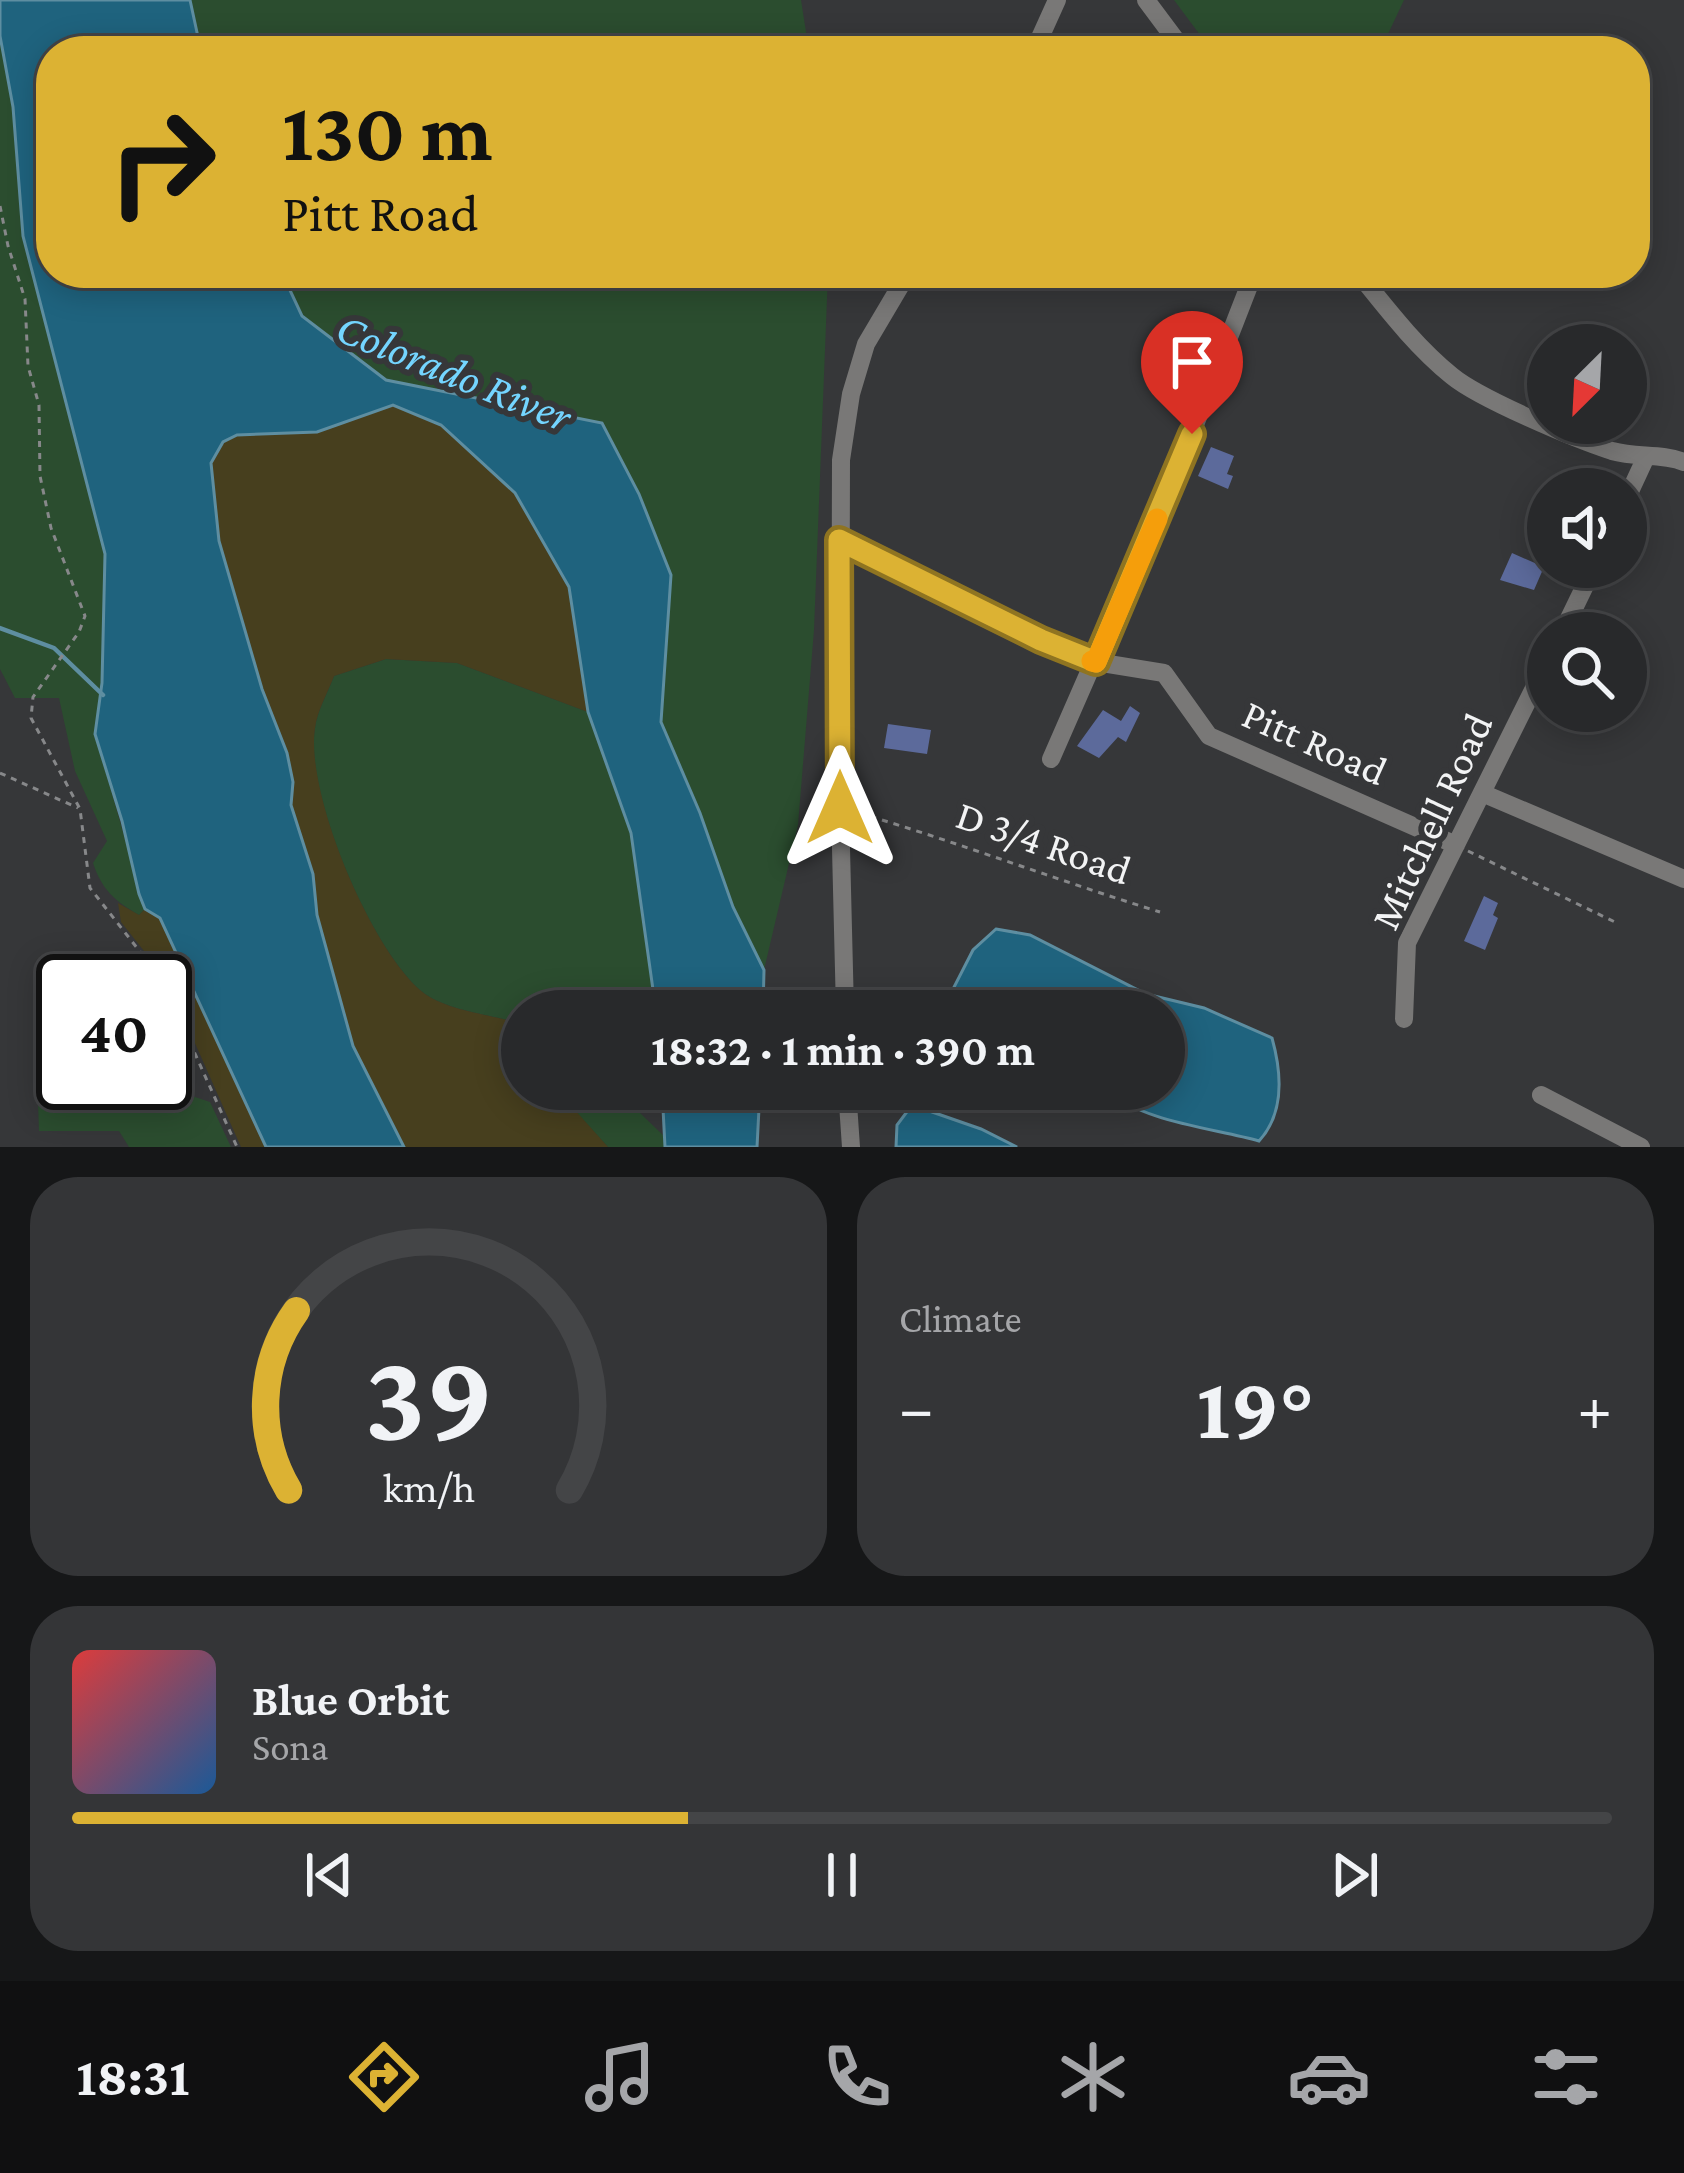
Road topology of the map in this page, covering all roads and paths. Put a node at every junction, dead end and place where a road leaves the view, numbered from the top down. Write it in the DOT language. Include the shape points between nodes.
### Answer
graph roads {
  1 [pos="1058,0"];
  2 [pos="1146,0"];
  3 [pos="1041,36"];
  4 [pos="1173,36"];
  5 [pos="0,206"];
  6 [pos="898,288"];
  7 [pos="1248,288"];
  8 [pos="1370,288"];
  9 [pos="1645,459"];
  10 [pos="1684,462"];
  11 [pos="1641,468"];
  12 [pos="839,540"];
  13 [pos="1096,662"];
  14 [pos="1527,703"];
  15 [pos="1052,759"];
  16 [pos="0,773"];
  17 [pos="1482,793"];
  18 [pos="840,808"];
  19 [pos="80,809"];
  20 [pos="1456,844"];
  21 [pos="1684,879"];
  22 [pos="1160,912"];
  23 [pos="1619,925"];
  24 [pos="141,954"];
  25 [pos="844,990"];
  26 [pos="1404,1018"];
  27 [pos="192,1047"];
  28 [pos="1540,1095"];
  29 [pos="849,1110"];
  30 [pos="237,1147"];
  31 [pos="850,1147"];
  32 [pos="1641,1147"];
  1 -- 3 [label="street"];
  2 -- 4 [label="street"];
  5 -- 19 [label="path" via="26,299 40,476 85,616 33,697 31,718"];
  6 -- 12 [label="street" via="876,320 850,394"];
  7 -- 13 [label="street"];
  8 -- 9 [label="street" via="1472,391"];
  9 -- 10 [label="street"];
  9 -- 11 [label="street"];
  12 -- 13 [label="street, Pitt Road"];
  12 -- 18 [label="street"];
  13 -- 15 [label="street"];
  13 -- 20 [label="street, Pitt Road" via="1164,673 1209,736"];
  14 -- 17 [label="street, Mitchell Road"];
  16 -- 19 [label="path"];
  17 -- 20 [label="street, Mitchell Road"];
  17 -- 21 [label="street"];
  18 -- 22 [label="path, D 3/4 Road"];
  18 -- 25 [label="street"];
  19 -- 24 [label="path" via="90,888"];
  20 -- 23 [label="path"];
  20 -- 26 [label="street, Mitchell Road" via="1407,944"];
  27 -- 30 [label="path"];
  28 -- 32 [label="street"];
  29 -- 31 [label="street"];
}
